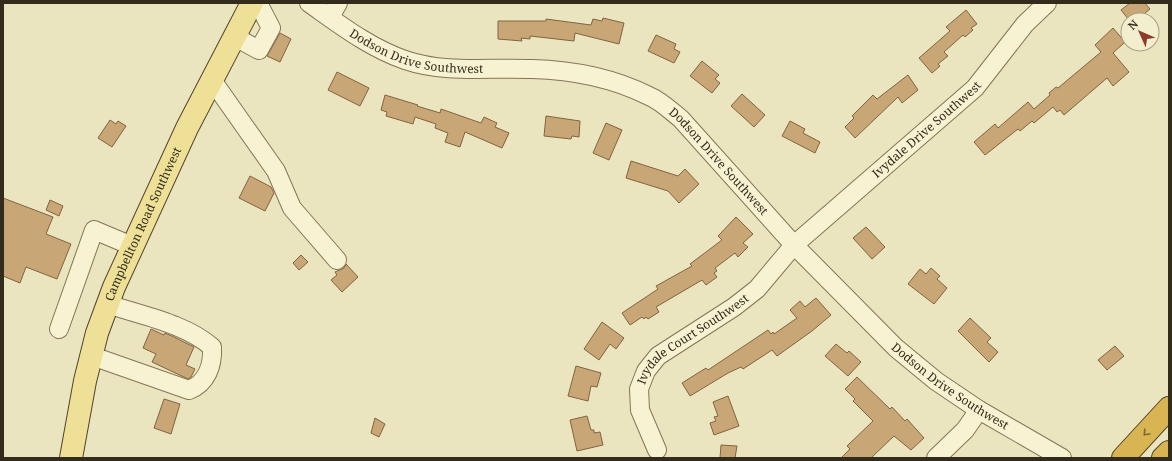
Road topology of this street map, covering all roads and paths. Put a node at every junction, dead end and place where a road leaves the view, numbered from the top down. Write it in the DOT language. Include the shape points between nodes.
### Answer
graph roads {
  1 [pos="252,3"];
  2 [pos="258,3"];
  3 [pos="309,3"];
  4 [pos="1047,3"];
  5 [pos="334,10"];
  6 [pos="234,37"];
  7 [pos="212,80"];
  8 [pos="794,245"];
  9 [pos="132,246"];
  10 [pos="337,260"];
  11 [pos="108,304"];
  12 [pos="59,329"];
  13 [pos="92,356"];
  14 [pos="1169,408"];
  15 [pos="979,410"];
  16 [pos="657,450"];
  17 [pos="1169,452"];
  18 [pos="71,458"];
  19 [pos="936,458"];
  20 [pos="1062,458"];
  21 [pos="1123,458"];
  22 [pos="1163,458"];
  1 -- 6 [label="main road, Campbellton Road Southwest"];
  2 -- 6 [label="street" via="271,28 259,50"];
  3 -- 5 [label="street, Dodson Drive Southwest"];
  4 -- 8 [label="street, Ivydale Drive Southwest" via="1025,24 975,88"];
  5 -- 8 [label="street, Dodson Drive Southwest" via="363,40 406,60 452,69 532,69 569,72 610,81 650,96 681,119"];
  6 -- 7 [label="main road, Campbellton Road Southwest"];
  7 -- 9 [label="main road, Campbellton Road Southwest"];
  7 -- 10 [label="street" via="276,171 292,208"];
  8 -- 15 [label="street, Dodson Drive Southwest" via="896,348"];
  8 -- 16 [label="street, Ivydale Court Southwest" via="757,289 734,307 658,356 646,372 639,389 640,410"];
  9 -- 11 [label="main road, Campbellton Road Southwest"];
  9 -- 12 [label="street" via="94,230"];
  11 -- 13 [label="main road, Campbellton Road Southwest"];
  11 -- 13 [label="street" via="150,317 204,340 212,347 209,372 200,383 189,390"];
  13 -- 18 [label="main road, Campbellton Road Southwest"];
  14 -- 21 [label="highway, one-way"];
  15 -- 19 [label="street" via="965,430"];
  15 -- 20 [label="street, Dodson Drive Southwest"];
  17 -- 22 [label="highway"];
}
